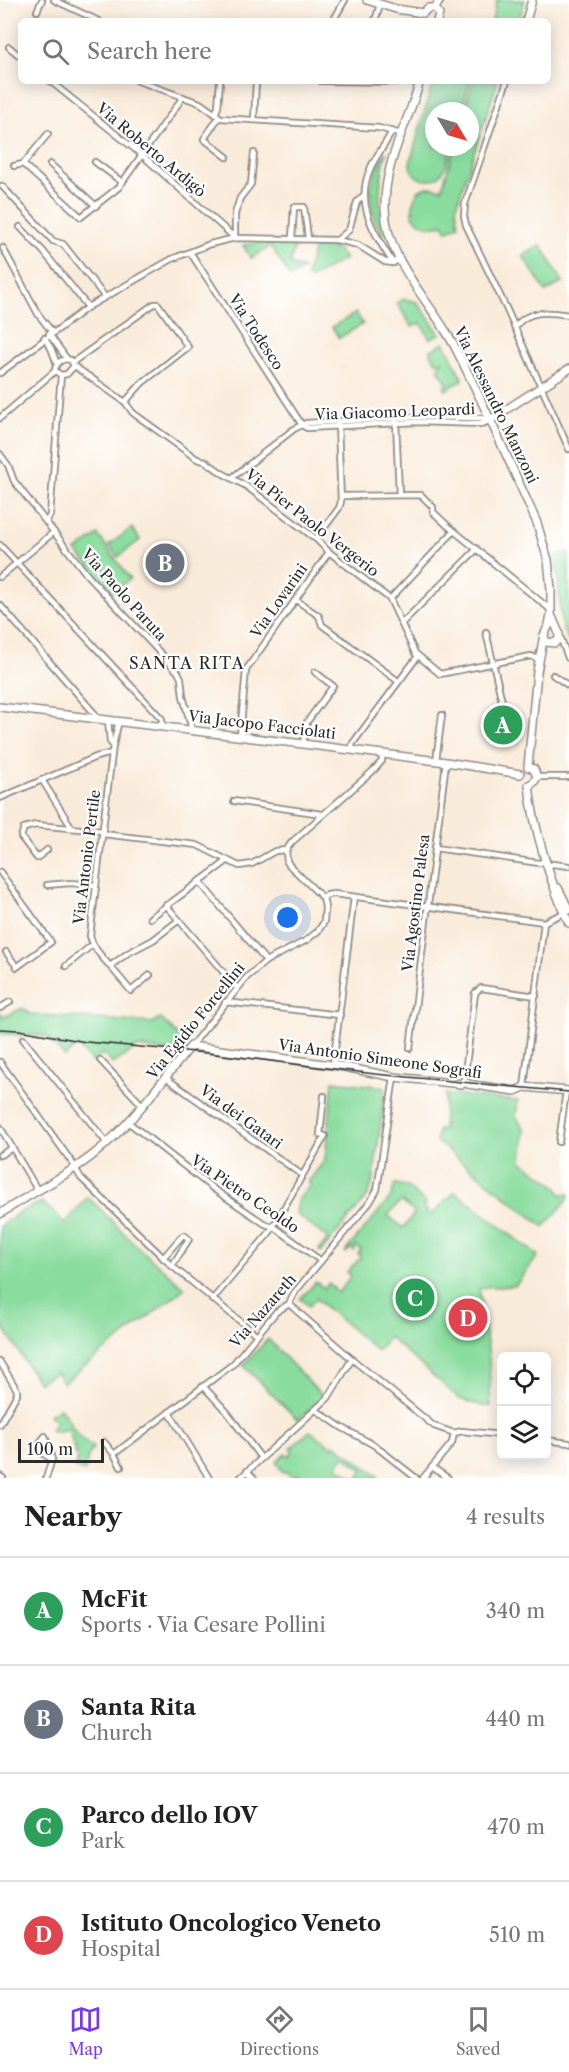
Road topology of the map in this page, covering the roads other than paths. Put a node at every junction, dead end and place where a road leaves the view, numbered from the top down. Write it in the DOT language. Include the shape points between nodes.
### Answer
graph roads {
  1 [pos="42,0"];
  2 [pos="54,0"];
  3 [pos="345,0"];
  4 [pos="367,0"];
  5 [pos="440,0"];
  6 [pos="532,0"];
  7 [pos="380,4"];
  8 [pos="435,8"];
  9 [pos="37,11"];
  10 [pos="424,17"];
  11 [pos="93,18"];
  12 [pos="335,18"];
  13 [pos="376,18"];
  14 [pos="438,18"];
  15 [pos="527,18"];
  16 [pos="9,47"];
  17 [pos="18,54"];
  18 [pos="54,84"];
  19 [pos="146,84"];
  20 [pos="220,84"];
  21 [pos="256,84"];
  22 [pos="419,84"];
  23 [pos="506,84"];
  24 [pos="183,97"];
  25 [pos="217,116"];
  26 [pos="254,120"];
  27 [pos="392,131"];
  28 [pos="48,134"];
  29 [pos="401,134"];
  30 [pos="254,153"];
  31 [pos="142,155"];
  32 [pos="227,156"];
  33 [pos="95,162"];
  34 [pos="23,164"];
  35 [pos="50,164"];
  36 [pos="14,166"];
  37 [pos="122,182"];
  38 [pos="2,186"];
  39 [pos="364,195"];
  40 [pos="96,206"];
  41 [pos="20,227"];
  42 [pos="235,238"];
  43 [pos="292,238"];
  44 [pos="308,238"];
  45 [pos="337,240"];
  46 [pos="3,248"];
  47 [pos="190,252"];
  48 [pos="396,261"];
  49 [pos="105,297"];
  50 [pos="88,307"];
  51 [pos="569,315"];
  52 [pos="515,327"];
  53 [pos="51,333"];
  54 [pos="44,338"];
  55 [pos="68,359"];
  56 [pos="57,364"];
  57 [pos="74,364"];
  58 [pos="569,369"];
  59 [pos="55,371"];
  60 [pos="0,373"];
  61 [pos="61,375"];
  62 [pos="542,387"];
  63 [pos="125,402"];
  64 [pos="0,418"];
  65 [pos="396,420"];
  66 [pos="490,420"];
  67 [pos="338,424"];
  68 [pos="302,425"];
  69 [pos="569,449"];
  70 [pos="0,454"];
  71 [pos="233,477"];
  72 [pos="399,495"];
  73 [pos="341,496"];
  74 [pos="46,522"];
  75 [pos="454,531"];
  76 [pos="54,532"];
  77 [pos="316,539"];
  78 [pos="0,545"];
  79 [pos="477,549"];
  80 [pos="329,552"];
  81 [pos="16,564"];
  82 [pos="0,577"];
  83 [pos="390,599"];
  84 [pos="296,600"];
  85 [pos="0,605"];
  86 [pos="551,610"];
  87 [pos="402,622"];
  88 [pos="486,632"];
  89 [pos="545,634"];
  90 [pos="559,634"];
  91 [pos="553,644"];
  92 [pos="417,656"];
  93 [pos="540,657"];
  94 [pos="569,659"];
  95 [pos="493,664"];
  96 [pos="315,672"];
  97 [pos="554,675"];
  98 [pos="398,681"];
  99 [pos="569,686"];
  100 [pos="503,706"];
  101 [pos="0,707"];
  102 [pos="442,715"];
  103 [pos="96,718"];
  104 [pos="114,723"];
  105 [pos="162,726"];
  106 [pos="192,730"];
  107 [pos="240,736"];
  108 [pos="303,744"];
  109 [pos="113,745"];
  110 [pos="351,750"];
  111 [pos="112,753"];
  112 [pos="382,754"];
  113 [pos="436,761"];
  114 [pos="446,762"];
  115 [pos="528,767"];
  116 [pos="520,774"];
  117 [pos="537,777"];
  118 [pos="569,777"];
  119 [pos="42,780"];
  120 [pos="529,784"];
  121 [pos="0,798"];
  122 [pos="234,801"];
  123 [pos="322,814"];
  124 [pos="72,828"];
  125 [pos="103,832"];
  126 [pos="435,848"];
  127 [pos="47,850"];
  128 [pos="286,850"];
  129 [pos="226,862"];
  130 [pos="548,863"];
  131 [pos="569,866"];
  132 [pos="0,872"];
  133 [pos="200,881"];
  134 [pos="47,885"];
  135 [pos="96,885"];
  136 [pos="354,897"];
  137 [pos="323,898"];
  138 [pos="166,905"];
  139 [pos="427,907"];
  140 [pos="568,910"];
  141 [pos="150,918"];
  142 [pos="179,920"];
  143 [pos="544,922"];
  144 [pos="569,923"];
  145 [pos="92,945"];
  146 [pos="6,952"];
  147 [pos="266,961"];
  148 [pos="66,966"];
  149 [pos="110,966"];
  150 [pos="150,975"];
  151 [pos="237,988"];
  152 [pos="536,996"];
  153 [pos="10,1002"];
  154 [pos="225,1002"];
  155 [pos="0,1008"];
  156 [pos="340,1015"];
  157 [pos="22,1039"];
  158 [pos="191,1047"];
  159 [pos="410,1048"];
  160 [pos="100,1059"];
  161 [pos="0,1062"];
  162 [pos="333,1065"];
  163 [pos="394,1077"];
  164 [pos="166,1078"];
  165 [pos="464,1081"];
  166 [pos="524,1087"];
  167 [pos="568,1091"];
  168 [pos="324,1096"];
  169 [pos="143,1106"];
  170 [pos="128,1122"];
  171 [pos="0,1127"];
  172 [pos="559,1142"];
  173 [pos="107,1143"];
  174 [pos="12,1148"];
  175 [pos="0,1155"];
  176 [pos="75,1168"];
  177 [pos="302,1175"];
  178 [pos="38,1191"];
  179 [pos="0,1214"];
  180 [pos="273,1227"];
  181 [pos="163,1258"];
  182 [pos="321,1262"];
  183 [pos="172,1266"];
  184 [pos="213,1300"];
  185 [pos="289,1304"];
  186 [pos="257,1335"];
  187 [pos="352,1359"];
  188 [pos="0,1362"];
  189 [pos="203,1386"];
  190 [pos="316,1410"];
  191 [pos="169,1412"];
  192 [pos="0,1424"];
  193 [pos="454,1433"];
  194 [pos="497,1435"];
  195 [pos="551,1441"];
  196 [pos="104,1442"];
  197 [pos="569,1443"];
  198 [pos="114,1454"];
  199 [pos="261,1458"];
  200 [pos="52,1460"];
  201 [pos="121,1467"];
  202 [pos="432,1467"];
  203 [pos="247,1471"];
  204 [pos="46,1478"];
  205 [pos="209,1478"];
  206 [pos="240,1478"];
  207 [pos="254,1478"];
  208 [pos="416,1478"];
  209 [pos="423,1478"];
  210 [pos="448,1478"];
  1 -- 9 [label="street"];
  2 -- 11 [label="street"];
  3 -- 12 [label="street"];
  4 -- 7 [label="main road"];
  5 -- 8 [label="main road"];
  6 -- 15 [label="main road"];
  7 -- 10 [label="main road"];
  7 -- 13 [label="street"];
  8 -- 10 [label="main road" via="428,8"];
  8 -- 14 [label="main road"];
  16 -- 17 [label="street"];
  18 -- 31 [label="street, Via Roberto Ardigò"];
  19 -- 24 [label="street"];
  20 -- 25 [label="street"];
  21 -- 26 [label="street"];
  22 -- 29 [label="main road, Via Alessandro Manzoni"];
  23 -- 52 [label="street" via="464,216"];
  24 -- 25 [label="street" via="200,103"];
  24 -- 31 [label="street"];
  25 -- 26 [label="street"];
  25 -- 32 [label="street" via="204,139"];
  26 -- 27 [label="street"];
  27 -- 29 [label="street"];
  27 -- 39 [label="street, Via Alessandro Manzoni" via="370,169"];
  28 -- 34 [label="street"];
  29 -- 48 [label="main road, Via Alessandro Manzoni" via="389,165 385,192 386,222"];
  30 -- 42 [label="street" via="251,184 240,198 235,214"];
  31 -- 37 [label="street"];
  31 -- 42 [label="street, Via Roberto Ardigò"];
  33 -- 37 [label="street"];
  34 -- 36 [label="street"];
  34 -- 40 [label="street" via="81,217"];
  35 -- 40 [label="street"];
  37 -- 40 [label="street"];
  38 -- 49 [label="street" via="53,241 63,244"];
  39 -- 45 [label="street" via="357,202 349,230"];
  39 -- 48 [label="street, Via Alessandro Manzoni" via="373,229"];
  41 -- 50 [label="street"];
  42 -- 43 [label="street"];
  42 -- 47 [label="street"];
  43 -- 44 [label="street"];
  43 -- 44 [label="street" via="294,207 304,207"];
  44 -- 45 [label="street"];
  45 -- 48 [label="street" via="358,245 385,262"];
  46 -- 53 [label="street, Via Pier Paolo Vergerio"];
  47 -- 49 [label="street"];
  47 -- 68 [label="street, Via Todesco"];
  48 -- 66 [label="main road, Via Alessandro Manzoni" via="450,337"];
  49 -- 50 [label="street"];
  50 -- 53 [label="street"];
  51 -- 52 [label="street" via="528,315"];
  52 -- 62 [label="street"];
  53 -- 54 [label="street"];
  53 -- 55 [label="street, Via Pier Paolo Vergerio"];
  54 -- 56 [label="street"];
  54 -- 60 [label="street"];
  55 -- 56 [label="street"];
  55 -- 57 [label="street, Via Pier Paolo Vergerio"];
  56 -- 59 [label="street"];
  57 -- 61 [label="street" via="70,372"];
  57 -- 63 [label="street, Via Pier Paolo Vergerio"];
  57 -- 63 [label="street" via="158,304 188,347 142,383"];
  58 -- 62 [label="main road, Via Giacomo Leopardi"];
  59 -- 61 [label="street"];
  59 -- 64 [label="street"];
  61 -- 74 [label="street" via="50,515"];
  62 -- 66 [label="main road, Via Giacomo Leopardi"];
  62 -- 69 [label="street"];
  63 -- 71 [label="street, Via Pier Paolo Vergerio" via="133,413 193,457"];
  65 -- 66 [label="street, Via Giacomo Leopardi" via="474,424"];
  65 -- 67 [label="street, Via Giacomo Leopardi"];
  65 -- 72 [label="street"];
  66 -- 86 [label="main road, Via Alessandro Manzoni" via="544,541"];
  67 -- 68 [label="street, Via Giacomo Leopardi" via="308,428"];
  67 -- 73 [label="street"];
  68 -- 71 [label="street, Via Giacomo Leopardi"];
  70 -- 74 [label="street, Via Paolo Paruta" via="14,481"];
  71 -- 77 [label="street, Via Pier Paolo Vergerio"];
  72 -- 73 [label="street"];
  72 -- 75 [label="street" via="421,495"];
  73 -- 77 [label="street" via="339,508"];
  74 -- 76 [label="street, Via Paolo Paruta"];
  75 -- 79 [label="street"];
  75 -- 83 [label="street"];
  76 -- 81 [label="street"];
  76 -- 106 [label="street, Via Paolo Paruta" via="98,587 178,672"];
  77 -- 80 [label="street, Via Pier Paolo Vergerio"];
  78 -- 81 [label="street"];
  79 -- 86 [label="street"];
  79 -- 87 [label="street"];
  80 -- 83 [label="street, Via Pier Paolo Vergerio"];
  80 -- 84 [label="street, Via Lovarini"];
  81 -- 82 [label="street"];
  81 -- 105 [label="street" via="162,719"];
  83 -- 87 [label="street, Via Pier Paolo Vergerio"];
  84 -- 98 [label="street" via="319,616 322,625"];
  84 -- 107 [label="street, Via Lovarini" via="246,670"];
  85 -- 103 [label="street"];
  86 -- 89 [label="main road, Via Alessandro Manzoni"];
  86 -- 90 [label="main road, Via Alessandro Manzoni"];
  87 -- 92 [label="street, Via Pier Paolo Vergerio"];
  88 -- 95 [label="street"];
  89 -- 90 [label="main road" via="552,628"];
  89 -- 91 [label="main road" via="546,642"];
  89 -- 93 [label="main road, Via Alessandro Manzoni"];
  90 -- 91 [label="main road"];
  90 -- 94 [label="street, Via Alessandro Manzoni"];
  91 -- 93 [label="main road"];
  91 -- 94 [label="street, Via Alessandro Manzoni"];
  92 -- 95 [label="street" via="440,674"];
  92 -- 98 [label="street"];
  93 -- 95 [label="street"];
  93 -- 115 [label="main road, Via Alessandro Manzoni"];
  95 -- 100 [label="street"];
  96 -- 108 [label="street" via="333,686 307,722"];
  97 -- 99 [label="street"];
  98 -- 110 [label="street"];
  101 -- 103 [label="main road, Via Jacopo Facciolati"];
  102 -- 113 [label="street"];
  103 -- 104 [label="main road, Via Jacopo Facciolati"];
  104 -- 105 [label="main road, Via Jacopo Facciolati"];
  104 -- 109 [label="street, Via Antonio Pertile"];
  104 -- 109 [label="street, Via Antonio Pertile" via="110,742"];
  105 -- 106 [label="main road, Via Jacopo Facciolati"];
  106 -- 107 [label="main road, Via Jacopo Facciolati"];
  107 -- 108 [label="main road, Via Jacopo Facciolati"];
  108 -- 110 [label="main road, Via Jacopo Facciolati"];
  109 -- 111 [label="street, Via Antonio Pertile"];
  110 -- 112 [label="main road, Via Jacopo Facciolati"];
  111 -- 119 [label="street"];
  111 -- 125 [label="street, Via Antonio Pertile"];
  112 -- 113 [label="main road, Via Jacopo Facciolati"];
  112 -- 123 [label="street" via="382,761 374,770"];
  113 -- 114 [label="main road, Via Jacopo Facciolati"];
  114 -- 116 [label="main road, Via Jacopo Facciolati"];
  114 -- 126 [label="street, Via Agostino Palesa"];
  115 -- 116 [label="main road"];
  115 -- 117 [label="main road" via="534,769"];
  116 -- 120 [label="main road" via="522,781"];
  117 -- 118 [label="street"];
  117 -- 120 [label="main road"];
  119 -- 121 [label="street"];
  119 -- 124 [label="street"];
  120 -- 130 [label="main road" via="534,820"];
  122 -- 123 [label="street"];
  123 -- 128 [label="street"];
  124 -- 125 [label="street"];
  124 -- 127 [label="street" via="24,828 21,837 37,858"];
  125 -- 129 [label="street" via="197,845"];
  125 -- 135 [label="street, Via Antonio Pertile"];
  126 -- 130 [label="street"];
  126 -- 139 [label="street, Via Agostino Palesa"];
  128 -- 129 [label="street" via="275,851 246,866"];
  128 -- 137 [label="street" via="291,867"];
  129 -- 133 [label="street"];
  130 -- 131 [label="street"];
  130 -- 140 [label="main road"];
  132 -- 146 [label="street" via="51,942 17,967"];
  133 -- 138 [label="street"];
  133 -- 147 [label="street"];
  134 -- 135 [label="street"];
  135 -- 145 [label="street, Via Antonio Pertile"];
  136 -- 137 [label="street" via="330,894"];
  136 -- 139 [label="street"];
  136 -- 156 [label="street"];
  137 -- 147 [label="street, Via Egidio Forcellini" via="325,917 318,931"];
  138 -- 141 [label="street"];
  138 -- 142 [label="street"];
  139 -- 143 [label="street"];
  139 -- 159 [label="street, Via Agostino Palesa"];
  140 -- 143 [label="street"];
  140 -- 144 [label="main road"];
  142 -- 149 [label="street"];
  142 -- 151 [label="street"];
  143 -- 152 [label="street"];
  145 -- 148 [label="street"];
  145 -- 149 [label="street, Via Antonio Pertile"];
  147 -- 151 [label="street, Via Egidio Forcellini"];
  149 -- 150 [label="street, Via Antonio Pertile" via="131,991"];
  151 -- 154 [label="street, Via Egidio Forcellini"];
  152 -- 165 [label="street" via="481,988 475,993"];
  152 -- 166 [label="street"];
  153 -- 155 [label="street"];
  154 -- 156 [label="street"];
  154 -- 158 [label="street, Via Egidio Forcellini"];
  156 -- 162 [label="street"];
  157 -- 173 [label="street"];
  158 -- 162 [label="main road, Via Antonio Simeone Sografi"];
  158 -- 164 [label="main road, Via Egidio Forcellini"];
  160 -- 169 [label="street"];
  161 -- 176 [label="street"];
  162 -- 163 [label="main road, Via Antonio Simeone Sografi"];
  163 -- 165 [label="main road, Via Antonio Simeone Sografi" via="462,1084"];
  163 -- 182 [label="street, Via Nazareth" via="377,1190"];
  164 -- 169 [label="main road, Via Egidio Forcellini"];
  164 -- 177 [label="street, Via dei Gatari"];
  165 -- 166 [label="main road, Via Antonio Simeone Sografi" via="515,1090"];
  166 -- 167 [label="main road, Via Antonio Simeone Sografi"];
  167 -- 172 [label="street, Via Antonio Simeone Sografi"];
  168 -- 177 [label="street" via="320,1134 325,1136"];
  169 -- 170 [label="main road, Via Egidio Forcellini"];
  170 -- 173 [label="main road, Via Egidio Forcellini"];
  170 -- 180 [label="street, Via Pietro Ceoldo" via="215,1190"];
  171 -- 174 [label="street"];
  173 -- 176 [label="main road, Via Egidio Forcellini"];
  174 -- 175 [label="street"];
  174 -- 178 [label="street"];
  176 -- 178 [label="main road, Via Egidio Forcellini"];
  176 -- 181 [label="street"];
  177 -- 180 [label="street"];
  178 -- 179 [label="main road, Via Egidio Forcellini"];
  180 -- 182 [label="street, Via Pietro Ceoldo"];
  180 -- 184 [label="street"];
  181 -- 183 [label="street"];
  181 -- 183 [label="street" via="182,1236 189,1239"];
  182 -- 185 [label="street, Via Nazareth"];
  183 -- 184 [label="street"];
  184 -- 186 [label="street"];
  185 -- 186 [label="street, Via Nazareth" via="276,1312"];
  185 -- 187 [label="street"];
  186 -- 189 [label="street, Via Nazareth" via="233,1364"];
  187 -- 190 [label="street"];
  187 -- 193 [label="street" via="428,1421"];
  188 -- 192 [label="street" via="17,1390"];
  189 -- 191 [label="street, Via Nazareth"];
  189 -- 199 [label="street"];
  190 -- 199 [label="street"];
  190 -- 208 [label="street" via="374,1445"];
  191 -- 198 [label="street, Via Nazareth"];
  191 -- 205 [label="street"];
  193 -- 194 [label="street"];
  193 -- 202 [label="street" via="452,1443"];
  195 -- 197 [label="street"];
  196 -- 198 [label="street"];
  198 -- 201 [label="street"];
  199 -- 203 [label="street"];
  200 -- 200 [label="street" via="51,1456 45,1436 35,1449"];
  200 -- 204 [label="street"];
  202 -- 209 [label="street"];
  202 -- 210 [label="street"];
  203 -- 206 [label="street"];
  203 -- 207 [label="street"];
}
